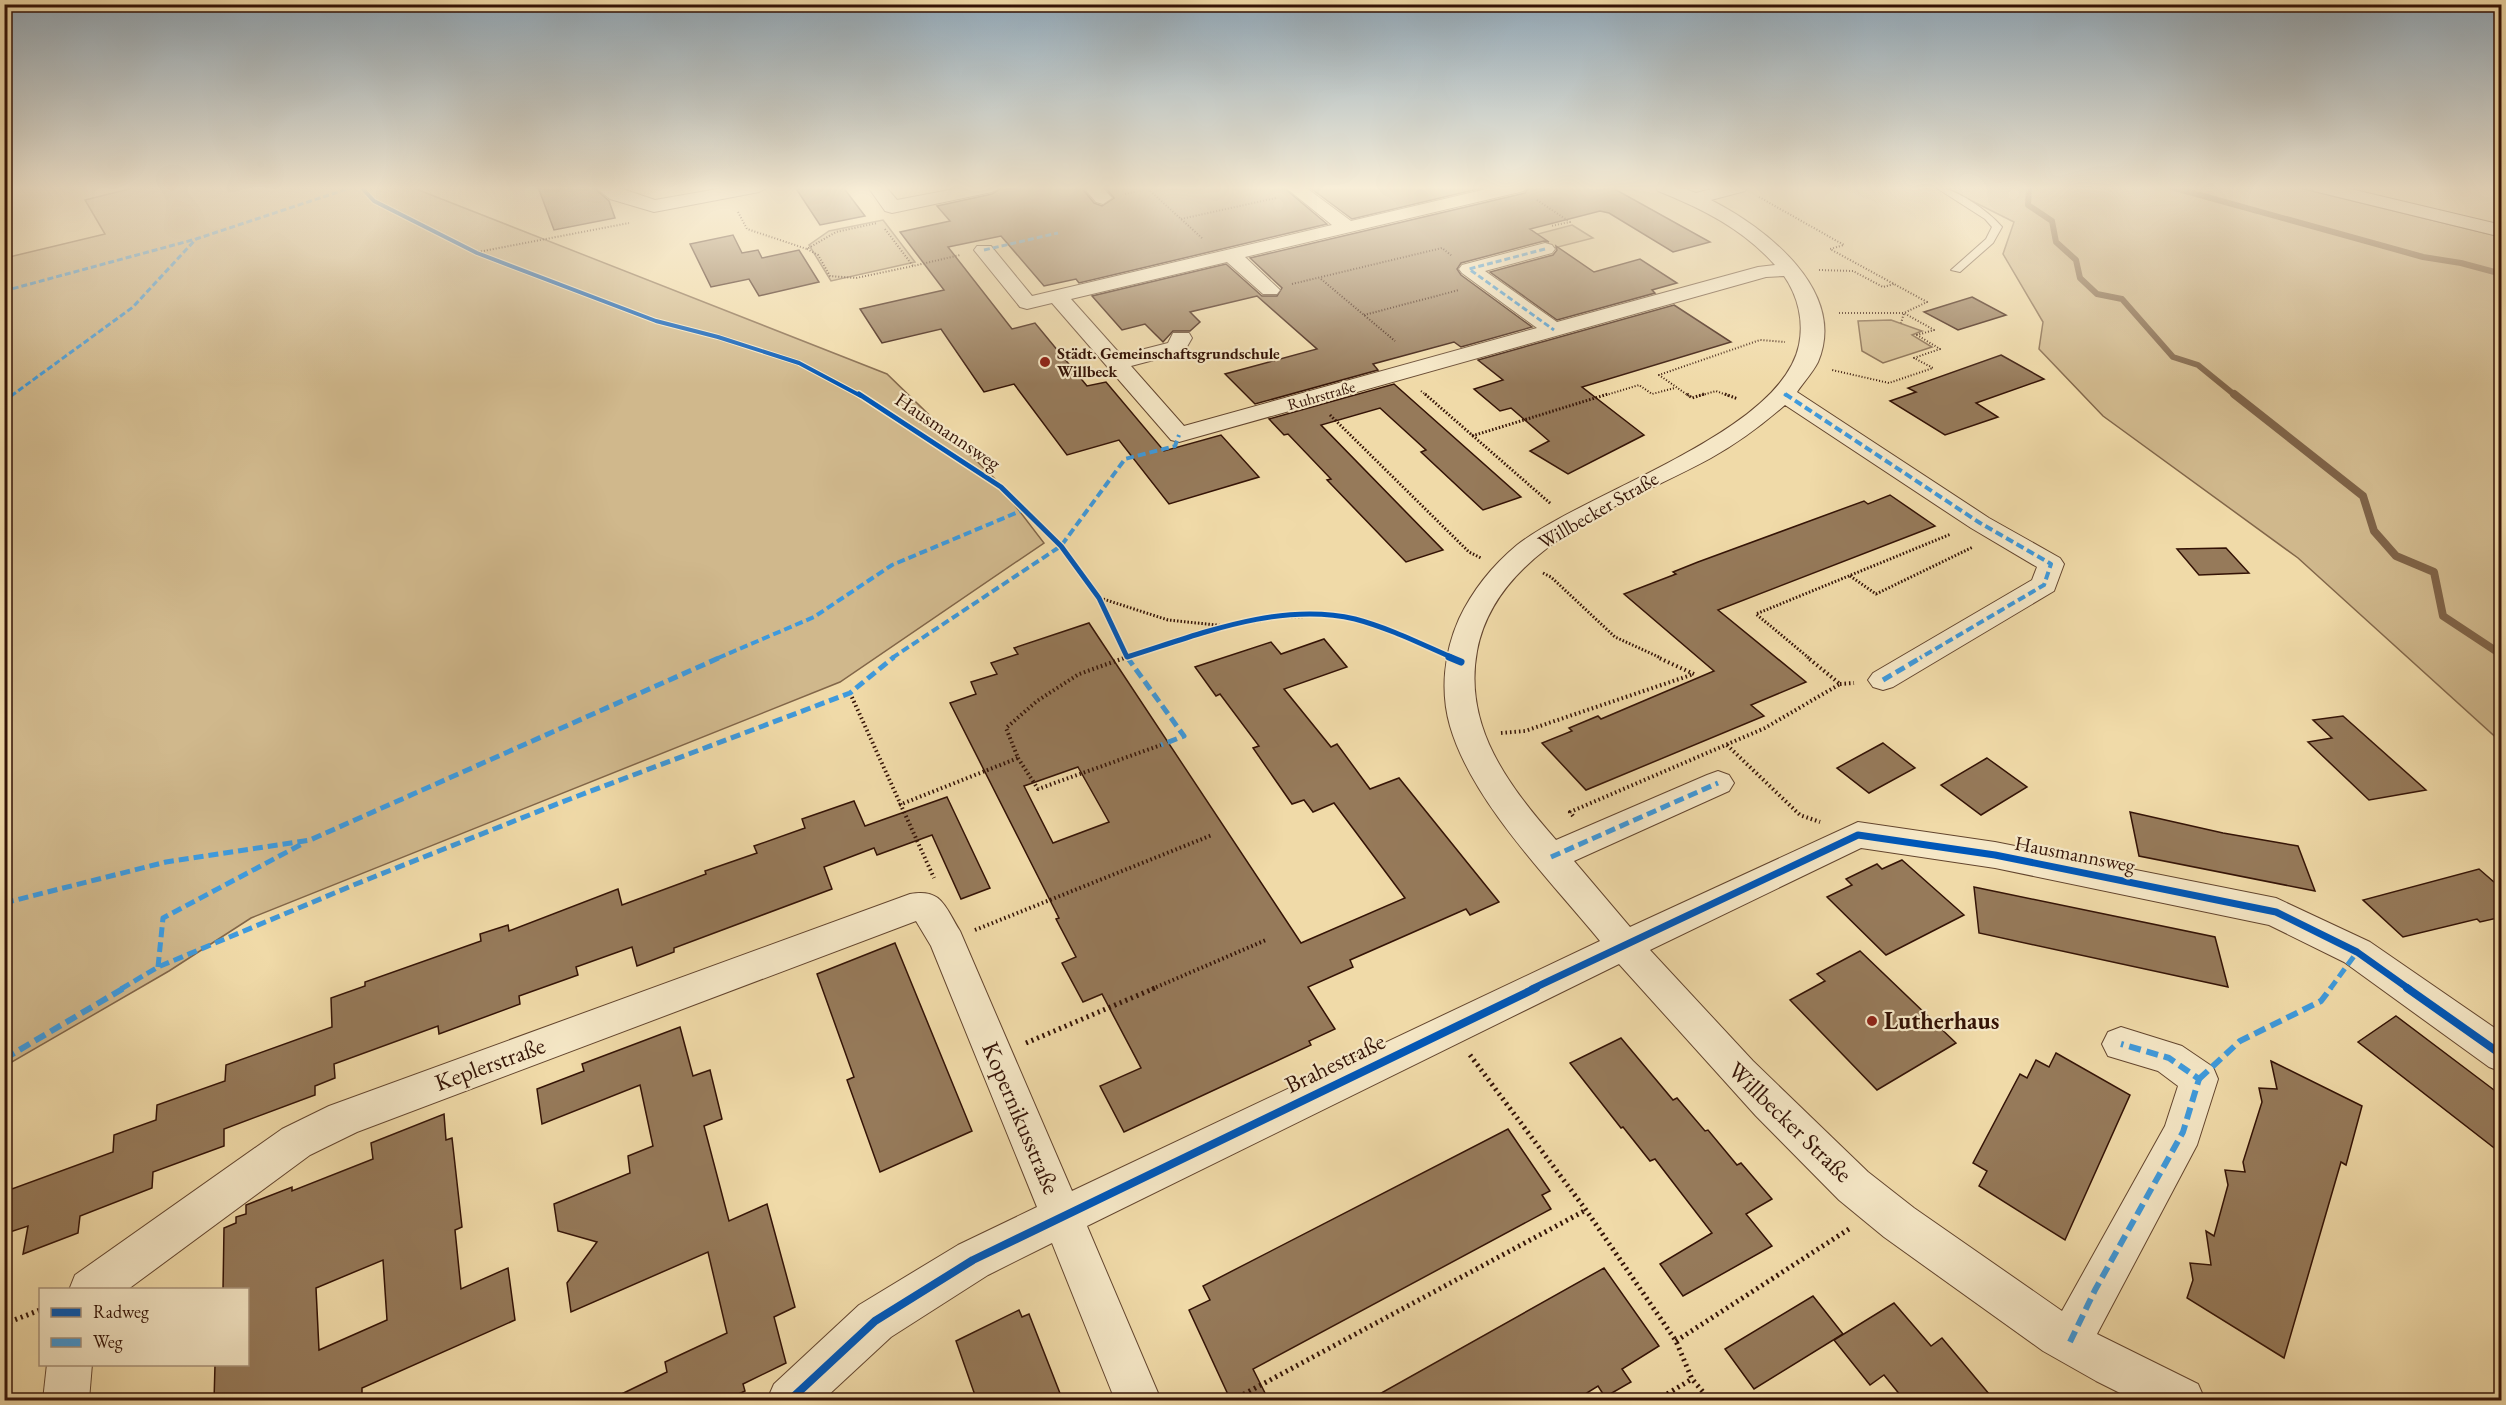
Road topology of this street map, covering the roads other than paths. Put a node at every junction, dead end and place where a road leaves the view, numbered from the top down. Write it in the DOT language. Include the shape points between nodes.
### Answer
graph roads {
  1 [pos="986,253"];
  2 [pos="1242,253"];
  3 [pos="1531,253"];
  4 [pos="1776,253"];
  5 [pos="1977,253"];
  6 [pos="1231,255"];
  7 [pos="1792,270"];
  8 [pos="1956,270"];
  9 [pos="1270,290"];
  10 [pos="1057,296"];
  11 [pos="1554,330"];
  12 [pos="1181,338"];
  13 [pos="1117,363"];
  14 [pos="1775,402"];
  15 [pos="1883,680"];
  16 [pos="1718,783"];
  17 [pos="1551,857"];
  18 [pos="925,905"];
  19 [pos="1623,945"];
  20 [pos="2121,1044"];
  21 [pos="2502,1055"];
  22 [pos="1063,1215"];
  23 [pos="93,1288"];
  24 [pos="2070,1342"];
  25 [pos="70,1366"];
  26 [pos="66,1401"];
  27 [pos="790,1401"];
  28 [pos="1138,1401"];
  29 [pos="2182,1401"];
  1 -- 10 [label="street" via="1027,303"];
  2 -- 6 [label="street"];
  3 -- 11 [label="street" via="1469,269"];
  4 -- 7 [label="street"];
  5 -- 8 [label="lane"];
  6 -- 9 [label="street"];
  6 -- 10 [label="street"];
  7 -- 11 [label="street, Ruhrstraße" via="1765,271"];
  7 -- 14 [label="street, Willbecker Straße" via="1808,296 1815,328 1810,354"];
  10 -- 13 [label="street, Ruhrstraße"];
  11 -- 13 [label="street, Ruhrstraße" via="1179,435"];
  12 -- 13 [label="street" via="1176,347"];
  14 -- 15 [label="street" via="1981,533 2051,564 2044,585"];
  14 -- 17 [label="street, Willbecker Straße" via="1736,435 1576,519 1512,565 1485,594 1466,635 1460,699 1487,775"];
  16 -- 17 [label="street"];
  17 -- 19 [label="street, Willbecker Straße"];
  18 -- 22 [label="street, Kopernikusstraße" via="947,941"];
  18 -- 23 [label="street, Keplerstraße" via="343,1119 296,1142"];
  19 -- 21 [label="street, Hausmannsweg" via="1858,835 1995,855 2276,912 2357,952"];
  19 -- 22 [label="street, Brahestraße"];
  19 -- 24 [label="street, Willbecker Straße" via="1737,1072 1870,1201"];
  20 -- 24 [label="street" via="2169,1058 2199,1079 2183,1132"];
  22 -- 27 [label="street" via="973,1260 875,1321"];
  22 -- 28 [label="street, Kopernikusstraße"];
  24 -- 29 [label="street, Willbecker Straße"];
  25 -- 26 [label="street"];
}
